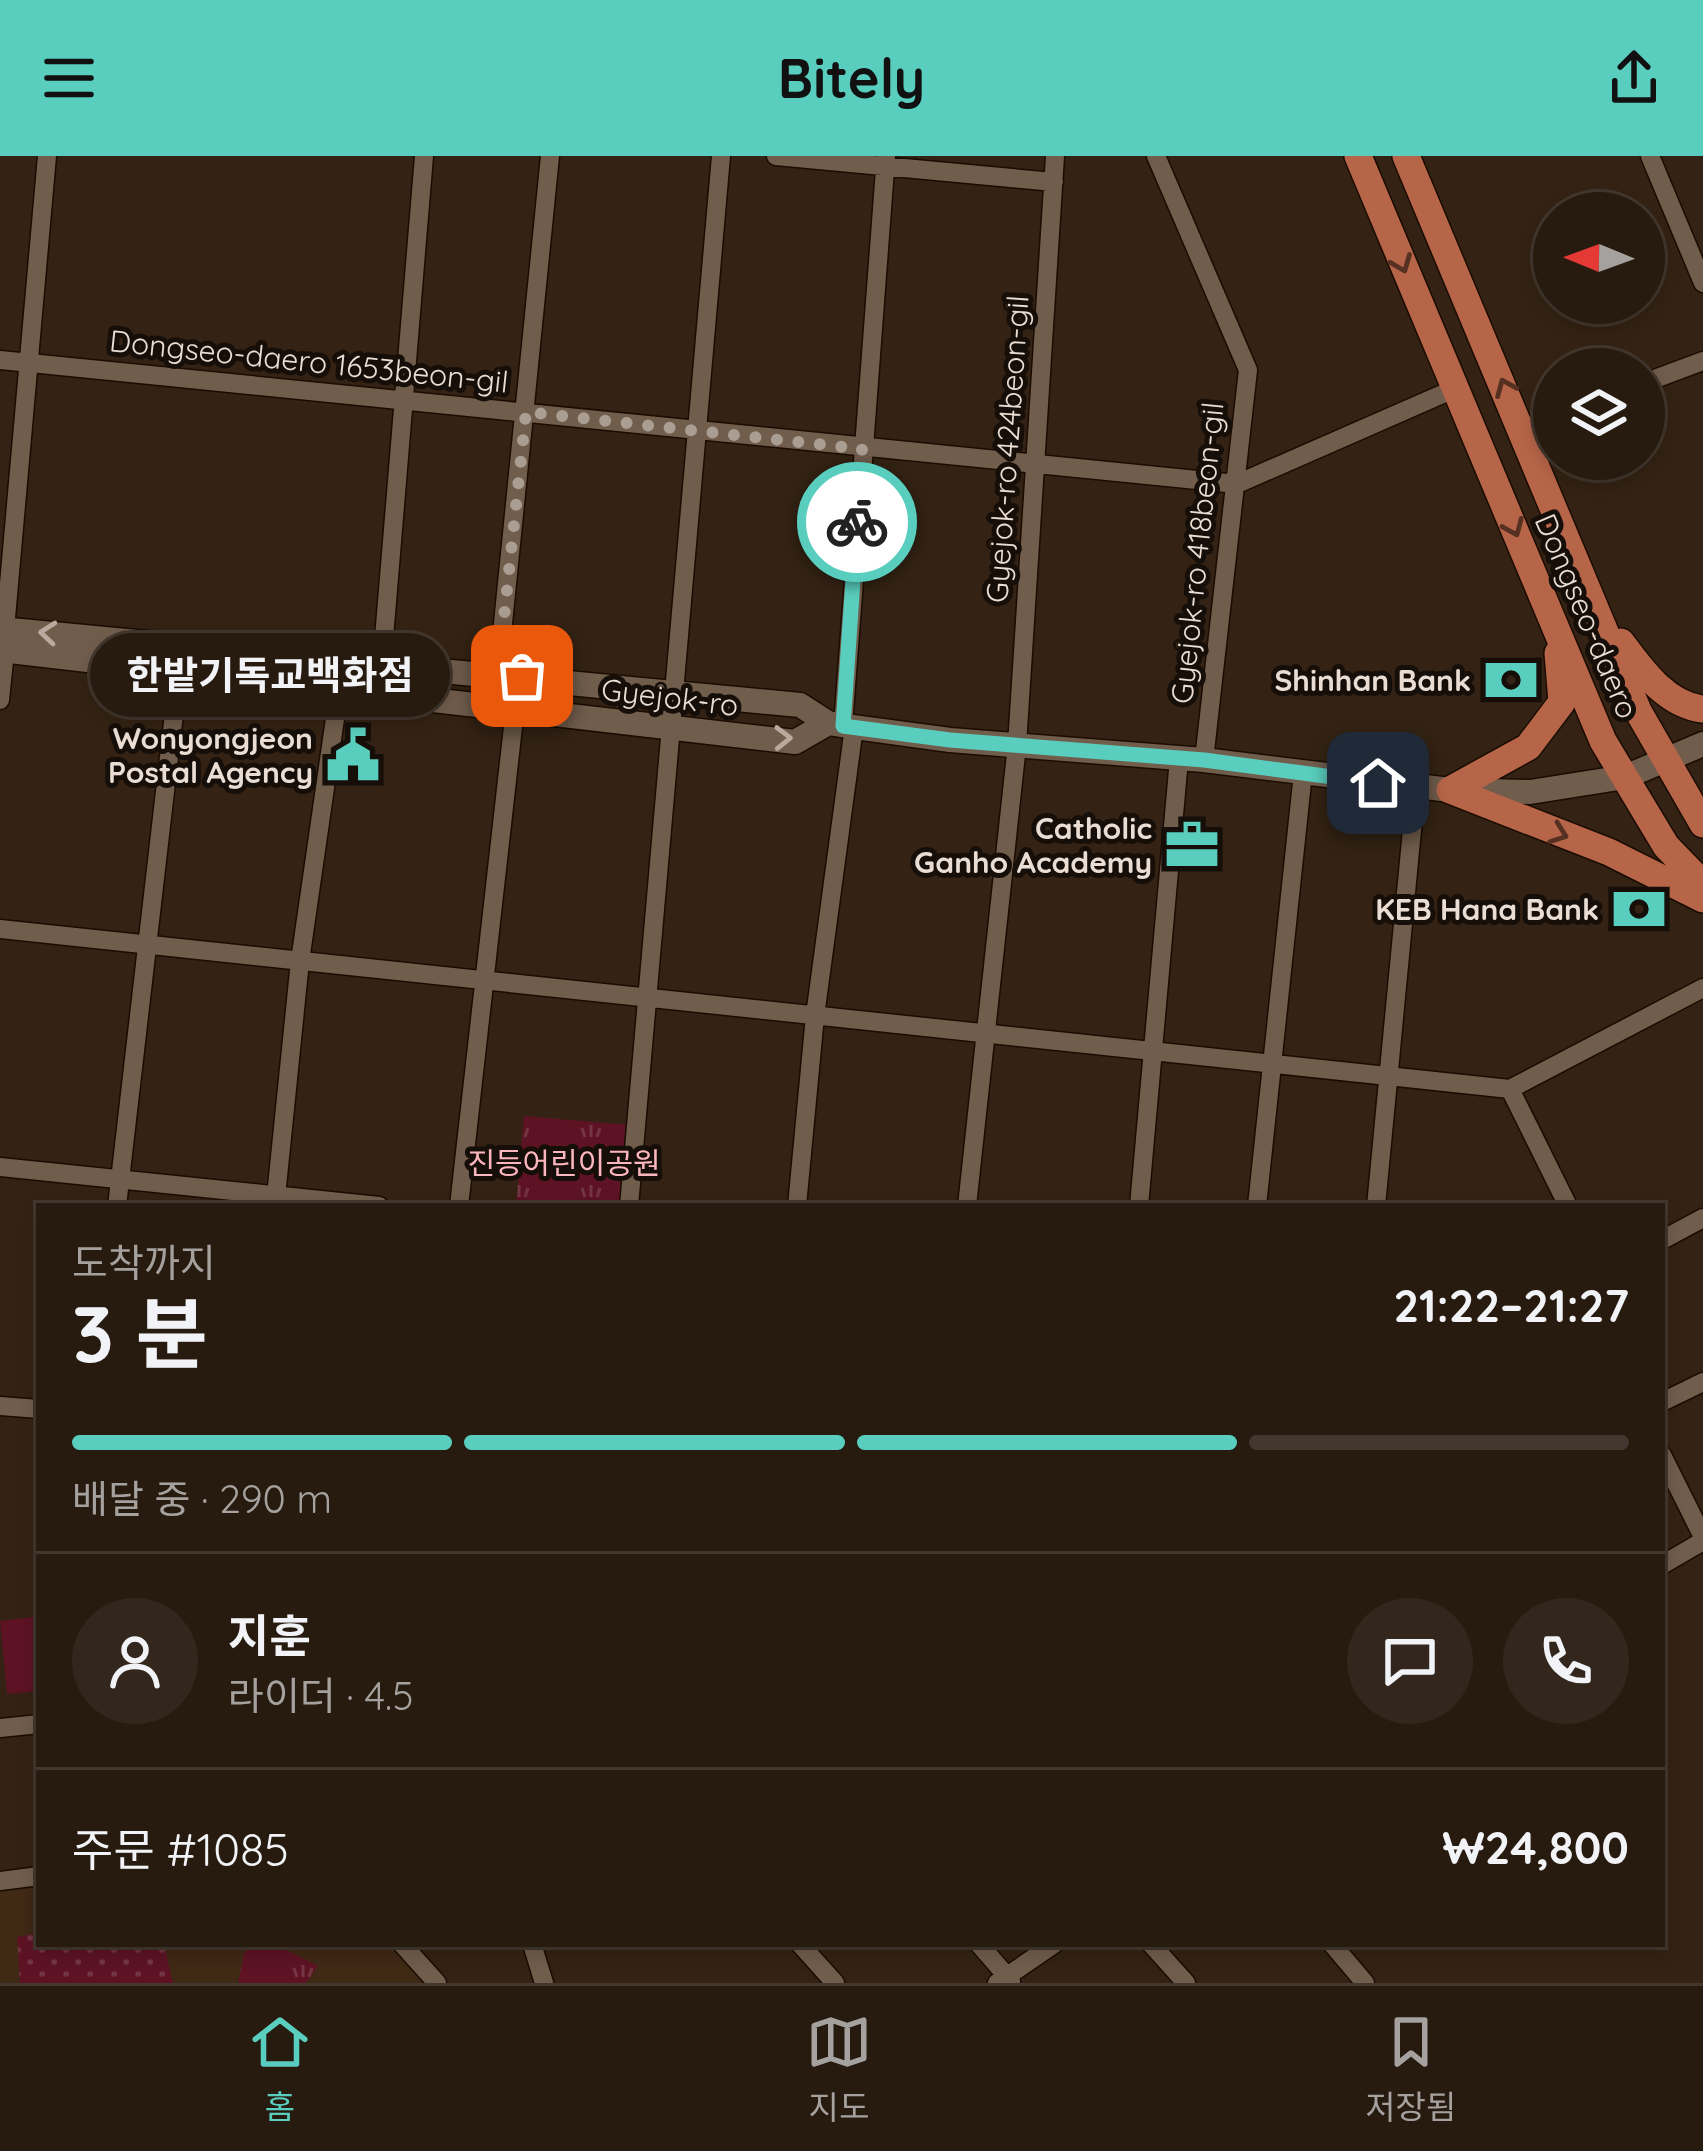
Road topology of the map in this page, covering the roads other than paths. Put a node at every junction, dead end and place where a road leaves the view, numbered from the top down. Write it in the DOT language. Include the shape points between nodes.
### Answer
graph roads {
  1 [pos="47,156"];
  2 [pos="424,156"];
  3 [pos="550,156"];
  4 [pos="722,156"];
  5 [pos="776,156"];
  6 [pos="1055,156"];
  7 [pos="1156,156"];
  8 [pos="1358,156"];
  9 [pos="1406,156"];
  10 [pos="1651,156"];
  11 [pos="886,162"];
  12 [pos="1054,182"];
  13 [pos="1703,283"];
  14 [pos="0,360"];
  15 [pos="1703,361"];
  16 [pos="28,364"];
  17 [pos="1665,375"];
  18 [pos="1454,389"];
  19 [pos="406,399"];
  20 [pos="526,412"];
  21 [pos="1533,425"];
  22 [pos="1523,429"];
  23 [pos="699,430"];
  24 [pos="862,449"];
  25 [pos="1037,466"];
  26 [pos="1237,484"];
  27 [pos="1598,611"];
  28 [pos="1555,623"];
  29 [pos="2,640"];
  30 [pos="182,645"];
  31 [pos="382,662"];
  32 [pos="178,673"];
  33 [pos="498,674"];
  34 [pos="339,691"];
  35 [pos="674,693"];
  36 [pos="0,700"];
  37 [pos="514,709"];
  38 [pos="1703,709"];
  39 [pos="842,726"];
  40 [pos="669,728"];
  41 [pos="1703,744"];
  42 [pos="1017,745"];
  43 [pos="1191,759"];
  44 [pos="1664,759"];
  45 [pos="1303,773"];
  46 [pos="1624,777"];
  47 [pos="1416,788"];
  48 [pos="1450,790"];
  49 [pos="1703,824"];
  50 [pos="1703,884"];
  51 [pos="1703,899"];
  52 [pos="0,929"];
  53 [pos="146,945"];
  54 [pos="300,961"];
  55 [pos="485,981"];
  56 [pos="1703,988"];
  57 [pos="650,998"];
  58 [pos="815,1016"];
  59 [pos="983,1034"];
  60 [pos="1150,1052"];
  61 [pos="1272,1065"];
  62 [pos="1388,1077"];
  63 [pos="1510,1089"];
  64 [pos="0,1167"];
  65 [pos="120,1179"];
  66 [pos="276,1201"];
  67 [pos="117,1203"];
  68 [pos="317,1203"];
  69 [pos="458,1203"];
  70 [pos="629,1203"];
  71 [pos="797,1203"];
  72 [pos="967,1203"];
  73 [pos="1139,1203"];
  74 [pos="1257,1203"];
  75 [pos="1376,1203"];
  76 [pos="1567,1203"];
  77 [pos="1703,1220"];
  78 [pos="1665,1239"];
  79 [pos="1703,1382"];
  80 [pos="1665,1401"];
  81 [pos="0,1406"];
  82 [pos="36,1409"];
  83 [pos="1665,1462"];
  84 [pos="1703,1539"];
  85 [pos="1665,1563"];
  86 [pos="36,1724"];
  87 [pos="0,1728"];
  88 [pos="36,1876"];
  89 [pos="0,1881"];
  90 [pos="405,1947"];
  91 [pos="533,1947"];
  92 [pos="803,1947"];
  93 [pos="981,1947"];
  94 [pos="1050,1947"];
  95 [pos="1154,1947"];
  96 [pos="1335,1947"];
  97 [pos="1005,1981"];
  98 [pos="436,1983"];
  99 [pos="544,1983"];
  100 [pos="835,1983"];
  101 [pos="1186,1983"];
  102 [pos="1365,1983"];
  1 -- 16 [label="street"];
  2 -- 19 [label="street"];
  3 -- 20 [label="street"];
  4 -- 23 [label="street"];
  5 -- 11 [label="street"];
  6 -- 12 [label="street, Gyejok-ro 424beon-gil"];
  7 -- 26 [label="street, Gyejok-ro 418beon-gil" via="1247,370"];
  8 -- 18 [label="main road, Dongseo-daero, one-way"];
  22 -- 9 [label="main road, Dongseo-daero, one-way"];
  10 -- 13 [label="street"];
  11 -- 12 [label="street"];
  11 -- 24 [label="street"];
  12 -- 25 [label="street, Gyejok-ro 424beon-gil"];
  14 -- 16 [label="street, Dongseo-daero 1653beon-gil"];
  15 -- 17 [label="street"];
  16 -- 19 [label="street, Dongseo-daero 1653beon-gil"];
  16 -- 29 [label="street"];
  18 -- 26 [label="street, Dongseo-daero 1653beon-gil"];
  18 -- 28 [label="main road, Dongseo-daero, one-way"];
  19 -- 20 [label="street, Dongseo-daero 1653beon-gil"];
  19 -- 31 [label="street"];
  20 -- 23 [label="street, Dongseo-daero 1653beon-gil"];
  20 -- 33 [label="street"];
  21 -- 22 [label="street"];
  22 -- 27 [label="main road, Dongseo-daero"];
  23 -- 24 [label="street, Dongseo-daero 1653beon-gil"];
  23 -- 35 [label="street"];
  24 -- 25 [label="street, Dongseo-daero 1653beon-gil"];
  24 -- 39 [label="street"];
  25 -- 26 [label="street, Dongseo-daero 1653beon-gil"];
  25 -- 42 [label="street, Gyejok-ro 424beon-gil"];
  26 -- 43 [label="street, Gyejok-ro 418beon-gil"];
  27 -- 38 [label="main road" via="1651,682"];
  27 -- 44 [label="main road, Dongseo-daero"];
  28 -- 46 [label="main road, Dongseo-daero"];
  28 -- 48 [label="main road" via="1562,702 1528,747"];
  30 -- 29 [label="main road, Gyejok-ro, one-way"];
  29 -- 32 [label="main road, Gyejok-ro"];
  29 -- 36 [label="street"];
  30 -- 31 [label="main road, Gyejok-ro"];
  30 -- 32 [label="street"];
  31 -- 33 [label="main road, Gyejok-ro"];
  32 -- 34 [label="main road, Gyejok-ro"];
  32 -- 53 [label="street"];
  33 -- 35 [label="main road, Gyejok-ro"];
  34 -- 37 [label="main road, Gyejok-ro"];
  34 -- 54 [label="street"];
  35 -- 39 [label="main road, Gyejok-ro" via="800,705"];
  35 -- 40 [label="street"];
  37 -- 40 [label="main road, Gyejok-ro"];
  37 -- 55 [label="street"];
  40 -- 39 [label="main road, Gyejok-ro, one-way" via="795,742"];
  39 -- 42 [label="main road, Gyejok-ro"];
  39 -- 58 [label="street"];
  40 -- 57 [label="street"];
  41 -- 44 [label="main road, Gyejok-ro"];
  42 -- 43 [label="main road, Gyejok-ro"];
  42 -- 59 [label="street, Gyejok-ro 424beon-gil"];
  43 -- 45 [label="main road, Gyejok-ro"];
  43 -- 60 [label="street, Gyejok-ro 418beon-gil"];
  44 -- 46 [label="main road, Gyejok-ro"];
  44 -- 49 [label="main road, Dongseo-daero"];
  45 -- 47 [label="main road, Gyejok-ro"];
  45 -- 61 [label="street"];
  46 -- 48 [label="main road, Gyejok-ro" via="1530,792"];
  46 -- 50 [label="main road, Dongseo-daero" via="1666,846"];
  47 -- 48 [label="main road, Gyejok-ro"];
  47 -- 62 [label="street"];
  48 -- 51 [label="main road, one-way"];
  52 -- 53 [label="street"];
  53 -- 54 [label="street"];
  53 -- 65 [label="street"];
  54 -- 55 [label="street"];
  54 -- 66 [label="street"];
  55 -- 57 [label="street"];
  55 -- 69 [label="street"];
  56 -- 63 [label="street"];
  57 -- 58 [label="street"];
  57 -- 70 [label="street"];
  58 -- 59 [label="street"];
  58 -- 71 [label="street"];
  59 -- 60 [label="street"];
  59 -- 72 [label="street, Gyejok-ro 424beon-gil"];
  60 -- 61 [label="street"];
  60 -- 73 [label="street, Gyejok-ro 418beon-gil"];
  61 -- 62 [label="street"];
  61 -- 74 [label="street"];
  62 -- 63 [label="street"];
  62 -- 75 [label="street"];
  63 -- 76 [label="street"];
  64 -- 65 [label="street"];
  65 -- 66 [label="street"];
  65 -- 67 [label="street"];
  66 -- 68 [label="street"];
  77 -- 78 [label="street"];
  79 -- 80 [label="street"];
  81 -- 82 [label="street"];
  83 -- 84 [label="street"];
  84 -- 85 [label="street"];
  86 -- 87 [label="street"];
  88 -- 89 [label="street"];
  90 -- 98 [label="street"];
  91 -- 99 [label="street"];
  92 -- 100 [label="street"];
  93 -- 97 [label="street"];
  94 -- 97 [label="street"];
  95 -- 101 [label="street"];
  96 -- 102 [label="street"];
}
